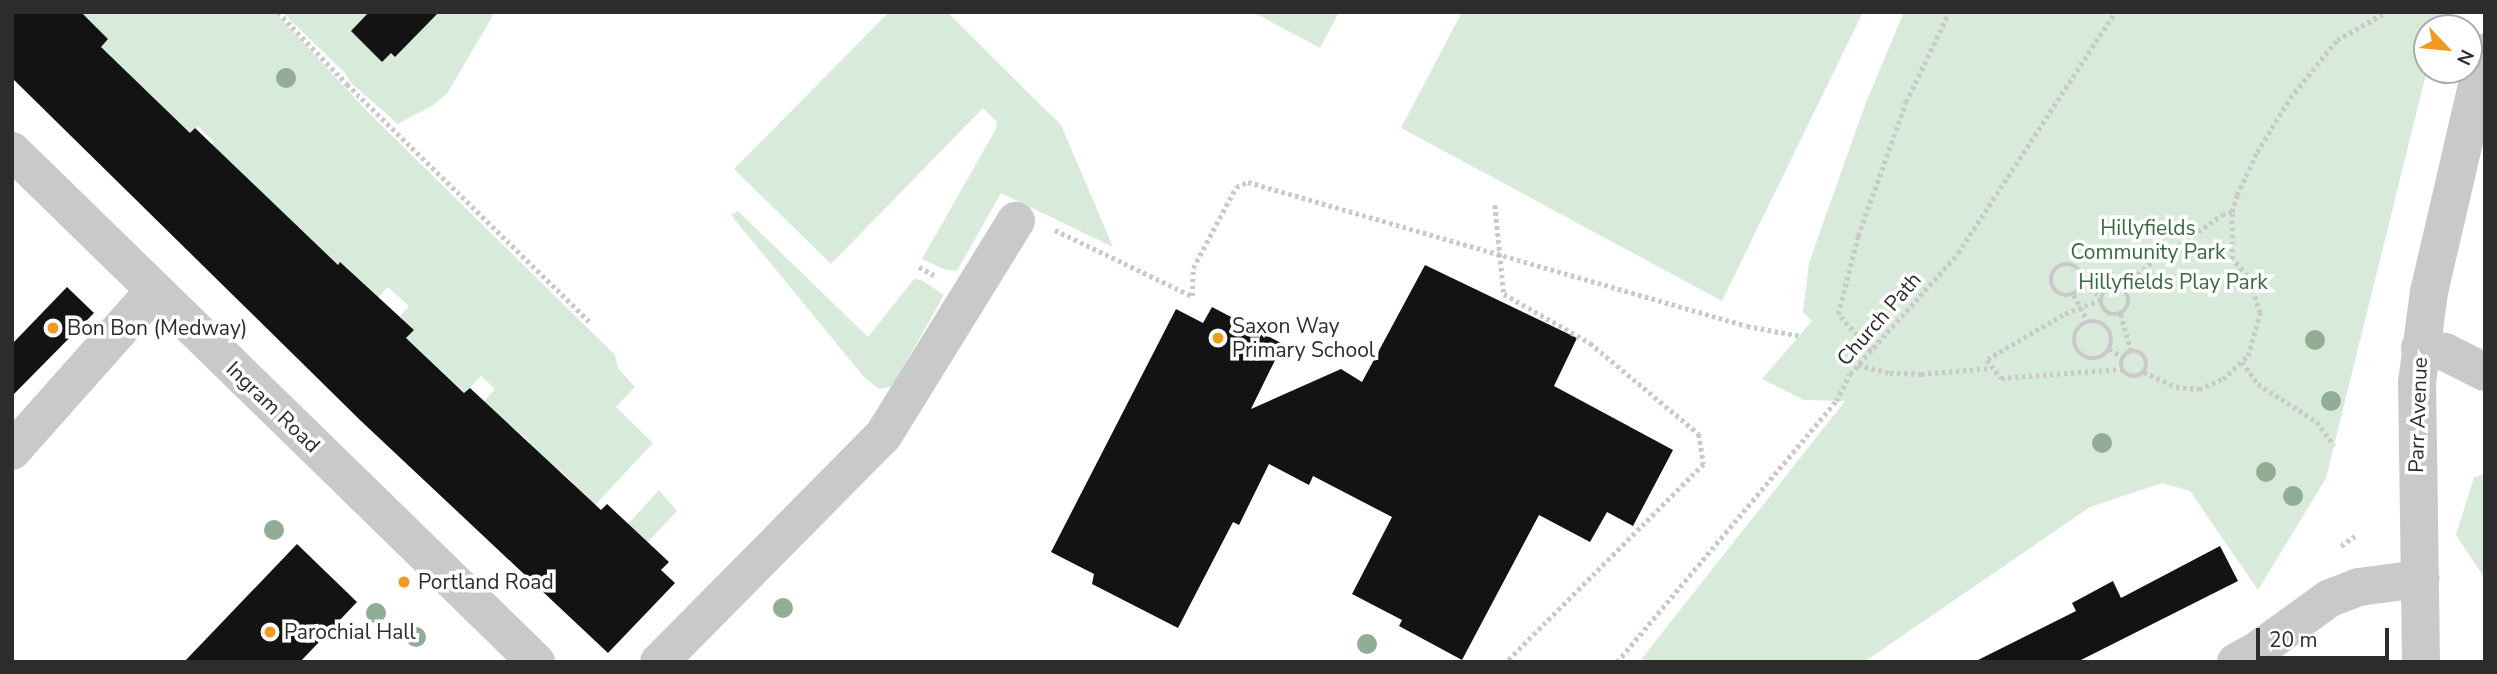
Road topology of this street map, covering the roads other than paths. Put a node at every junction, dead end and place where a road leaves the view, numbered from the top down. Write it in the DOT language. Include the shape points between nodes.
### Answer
graph roads {
  1 [pos="2485,52"];
  2 [pos="12,151"];
  3 [pos="1016,222"];
  4 [pos="154,291"];
  5 [pos="2420,348"];
  6 [pos="2485,372"];
  7 [pos="12,451"];
  8 [pos="2420,579"];
  9 [pos="536,662"];
  10 [pos="659,662"];
  11 [pos="2236,662"];
  12 [pos="2421,662"];
  1 -- 5 [label="street, Parr Avenue" via="2428,292"];
  2 -- 4 [label="street, Ingram Road"];
  3 -- 10 [label="street" via="883,436"];
  4 -- 7 [label="street"];
  4 -- 9 [label="street, Ingram Road"];
  5 -- 6 [label="street" via="2445,352"];
  5 -- 8 [label="street, Parr Avenue" via="2415,425"];
  8 -- 11 [label="street" via="2359,587 2330,598"];
  8 -- 12 [label="street, Parr Avenue"];
}
